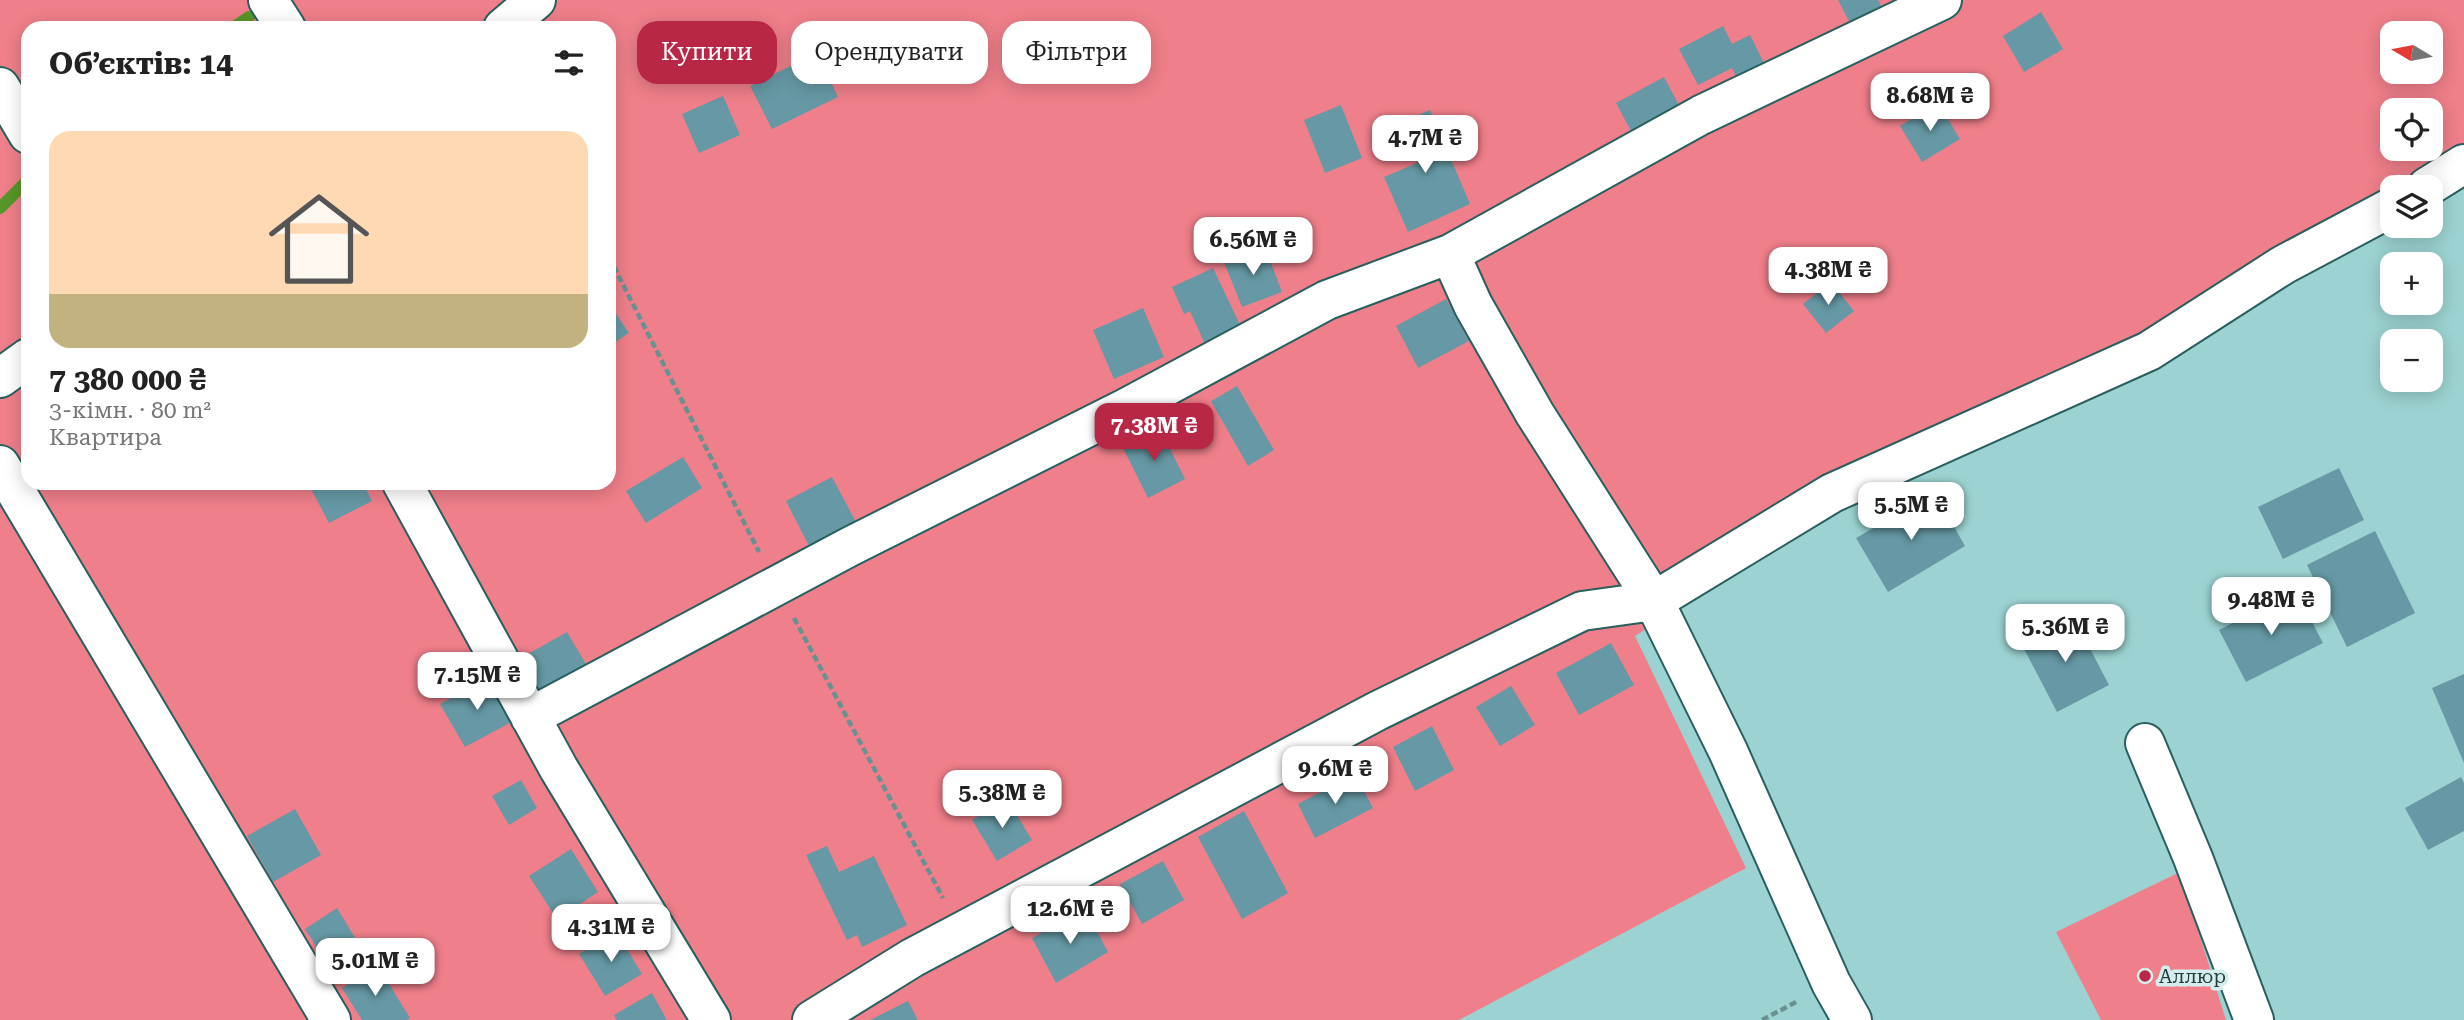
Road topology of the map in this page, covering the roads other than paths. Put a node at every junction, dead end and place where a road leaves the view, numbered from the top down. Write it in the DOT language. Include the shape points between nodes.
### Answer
graph roads {
  1 [pos="268,0"];
  2 [pos="536,0"];
  3 [pos="1942,0"];
  4 [pos="282,21"];
  5 [pos="511,21"];
  6 [pos="0,87"];
  7 [pos="21,122"];
  8 [pos="2464,164"];
  9 [pos="2443,177"];
  10 [pos="2380,213"];
  11 [pos="1450,254"];
  12 [pos="21,363"];
  13 [pos="0,378"];
  14 [pos="0,466"];
  15 [pos="406,490"];
  16 [pos="1654,601"];
  17 [pos="530,717"];
  18 [pos="2144,743"];
  19 [pos="331,1020"];
  20 [pos="711,1020"];
  21 [pos="811,1020"];
  22 [pos="1852,1020"];
  23 [pos="2254,1020"];
  1 -- 4 [label="street"];
  2 -- 5 [label="street"];
  3 -- 11 [label="street" via="1701,115"];
  6 -- 7 [label="street"];
  8 -- 9 [label="street"];
  10 -- 16 [label="street" via="2283,265 2149,351 1832,493"];
  11 -- 16 [label="street" via="1473,305 1535,414"];
  11 -- 17 [label="street" via="1327,300"];
  12 -- 13 [label="street"];
  14 -- 19 [label="street"];
  15 -- 17 [label="street"];
  16 -- 21 [label="street" via="1582,611 1379,710 912,958"];
  16 -- 22 [label="street"];
  17 -- 20 [label="street"];
  18 -- 23 [label="street"];
}
